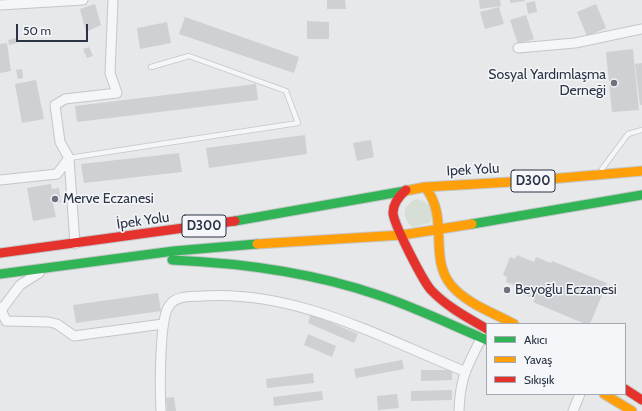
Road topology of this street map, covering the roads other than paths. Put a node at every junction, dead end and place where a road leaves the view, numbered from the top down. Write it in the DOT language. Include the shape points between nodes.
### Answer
graph roads {
  1 [pos="82,0"];
  2 [pos="113,0"];
  3 [pos="0,5"];
  4 [pos="642,30"];
  5 [pos="518,48"];
  6 [pos="151,67"];
  7 [pos="642,130"];
  8 [pos="69,158"];
  9 [pos="642,171"];
  10 [pos="598,176"];
  11 [pos="0,180"];
  12 [pos="425,187"];
  13 [pos="406,190"];
  14 [pos="642,195"];
  15 [pos="439,230"];
  16 [pos="402,235"];
  17 [pos="75,244"];
  18 [pos="0,253"];
  19 [pos="128,258"];
  20 [pos="48,268"];
  21 [pos="0,274"];
  22 [pos="1,308"];
  23 [pos="3,322"];
  24 [pos="512,323"];
  25 [pos="163,324"];
  26 [pos="486,328"];
  27 [pos="484,338"];
  28 [pos="464,371"];
  29 [pos="626,390"];
  30 [pos="580,395"];
  31 [pos="606,395"];
  32 [pos="642,400"];
  33 [pos="161,411"];
  34 [pos="459,411"];
  35 [pos="572,411"];
  36 [pos="632,411"];
  1 -- 3 [label="street"];
  2 -- 8 [label="street" via="110,73 117,93 65,99 55,105 60,142"];
  4 -- 5 [label="street" via="575,43"];
  6 -- 8 [label="lane" via="189,56 286,91 298,123"];
  7 -- 10 [label="lane" via="628,134"];
  8 -- 11 [label="street" via="57,174"];
  8 -- 17 [label="street"];
  9 -- 10 [label="main road, Ipek Yolu / D300"];
  10 -- 12 [label="main road, Ipek Yolu / D300"];
  12 -- 13 [label="main road"];
  12 -- 15 [label="main road" via="435,202"];
  13 -- 16 [label="main road" via="396,199 393,208 393,215"];
  13 -- 17 [label="main road, İpek Yolu / D300" via="237,221"];
  14 -- 15 [label="main road, D300"];
  15 -- 16 [label="main road"];
  15 -- 24 [label="main road" via="442,266 452,286 464,296"];
  16 -- 19 [label="main road, D300" via="298,240 174,251"];
  16 -- 26 [label="main road" via="415,265 431,290 457,311"];
  17 -- 18 [label="main road, İpek Yolu / D300"];
  19 -- 20 [label="main road, D300"];
  19 -- 27 [label="main road" via="275,268 363,290"];
  20 -- 21 [label="main road, D300"];
  20 -- 22 [label="street" via="20,285"];
  22 -- 23 [label="street"];
  23 -- 25 [label="street" via="49,322 57,324 74,336"];
  25 -- 28 [label="street" via="169,306 179,298 229,294 253,297 317,310"];
  25 -- 33 [label="street"];
  27 -- 28 [label="street"];
  28 -- 34 [label="street"];
  29 -- 32 [label="main road"];
  30 -- 35 [label="street"];
  31 -- 36 [label="main road"];
}
